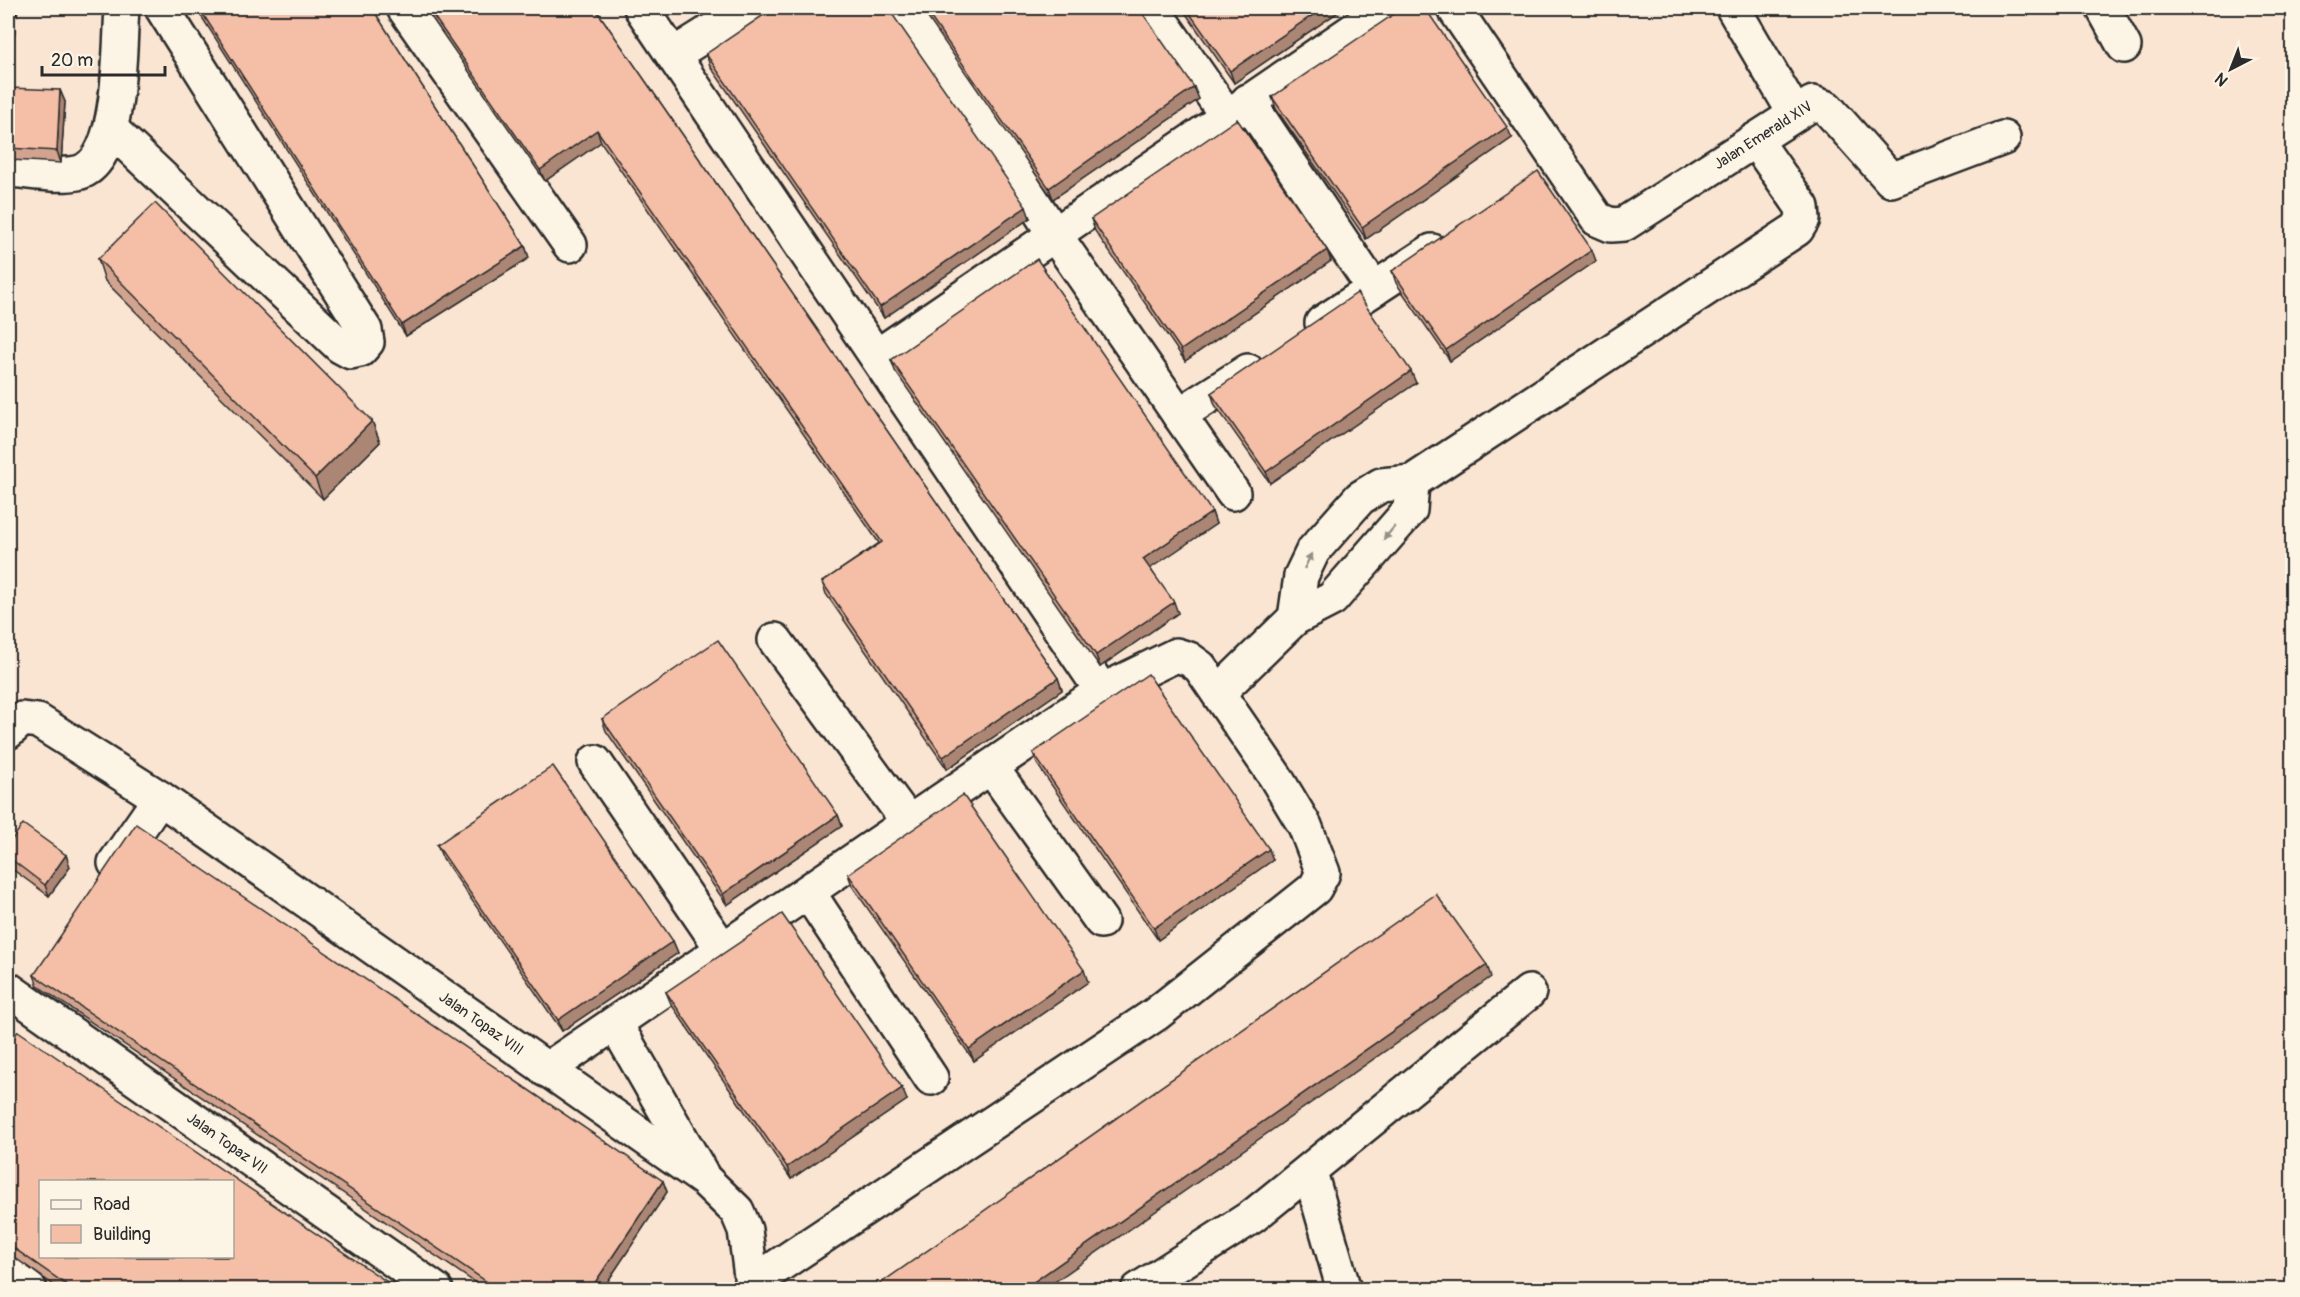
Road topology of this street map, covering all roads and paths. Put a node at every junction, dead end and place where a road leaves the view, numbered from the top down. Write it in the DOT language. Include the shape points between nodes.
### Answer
graph roads {
  1 [pos="122,8"];
  2 [pos="162,8"];
  3 [pos="404,8"];
  4 [pos="641,8"];
  5 [pos="748,8"];
  6 [pos="906,8"];
  7 [pos="1152,8"];
  8 [pos="1386,8"];
  9 [pos="1454,8"];
  10 [pos="1733,8"];
  11 [pos="2103,8"];
  12 [pos="2124,46"];
  13 [pos="673,55"];
  14 [pos="1238,109"];
  15 [pos="1795,114"];
  16 [pos="112,130"];
  17 [pos="2003,138"];
  18 [pos="1755,140"];
  19 [pos="1563,167"];
  20 [pos="8,170"];
  21 [pos="1533,186"];
  22 [pos="1054,235"];
  23 [pos="1454,238"];
  24 [pos="570,245"];
  25 [pos="1374,289"];
  26 [pos="877,356"];
  27 [pos="1179,415"];
  28 [pos="1412,482"];
  29 [pos="1233,493"];
  30 [pos="1295,618"];
  31 [pos="774,640"];
  32 [pos="1102,691"];
  33 [pos="1218,693"];
  34 [pos="8,732"];
  35 [pos="595,762"];
  36 [pos="991,767"];
  37 [pos="160,798"];
  38 [pos="909,823"];
  39 [pos="100,884"];
  40 [pos="808,892"];
  41 [pos="1101,921"];
  42 [pos="723,950"];
  43 [pos="40,969"];
  44 [pos="1528,992"];
  45 [pos="12,1001"];
  46 [pos="615,1023"];
  47 [pos="546,1070"];
  48 [pos="931,1078"];
  49 [pos="1310,1172"];
  50 [pos="705,1180"];
  51 [pos="8,1273"];
  52 [pos="750,1287"];
  53 [pos="30,1290"];
  54 [pos="436,1290"];
  55 [pos="1138,1290"];
  56 [pos="1344,1290"];
  1 -- 16 [label="street"];
  2 -- 16 [label="street" via="365,330 368,342 351,352 340,346"];
  3 -- 24 [label="street"];
  4 -- 13 [label="street"];
  5 -- 13 [label="street"];
  6 -- 22 [label="street"];
  7 -- 14 [label="street"];
  8 -- 14 [label="street"];
  9 -- 19 [label="street, Jalan Emerald XIV"];
  10 -- 15 [label="street"];
  11 -- 12 [label="street"];
  13 -- 26 [label="street"];
  14 -- 22 [label="street"];
  14 -- 25 [label="street"];
  15 -- 17 [label="street, Jalan Emerald XIV" via="1813,103 1827,108 1891,180"];
  15 -- 18 [label="street, Jalan Emerald XIV"];
  16 -- 20 [label="street" via="98,158 88,169 76,174"];
  18 -- 19 [label="street, Jalan Emerald XIV" via="1624,224 1611,225 1597,219"];
  18 -- 28 [label="street" via="1802,207 1803,219 1797,229"];
  19 -- 21 [label="street"];
  22 -- 26 [label="street"];
  22 -- 27 [label="street"];
  23 -- 25 [label="street"];
  25 -- 27 [label="street"];
  26 -- 32 [label="street"];
  27 -- 29 [label="street"];
  28 -- 30 [label="street, one-way" via="1410,510 1368,559 1332,598"];
  30 -- 28 [label="street, one-way" via="1301,576 1313,551 1360,498 1381,485"];
  30 -- 33 [label="street"];
  31 -- 38 [label="street"];
  32 -- 33 [label="street" via="1176,655 1200,667"];
  32 -- 36 [label="street"];
  33 -- 52 [label="street" via="1305,826 1323,873 1315,888 1156,1014"];
  34 -- 37 [label="street, Jalan Topaz VIII" via="22,719 38,721"];
  35 -- 42 [label="street"];
  36 -- 38 [label="street"];
  36 -- 41 [label="street"];
  37 -- 39 [label="street"];
  37 -- 47 [label="street, Jalan Topaz VIII"];
  38 -- 40 [label="street"];
  40 -- 42 [label="street"];
  40 -- 48 [label="street"];
  42 -- 46 [label="street"];
  43 -- 45 [label="street"];
  44 -- 49 [label="street"];
  45 -- 54 [label="street, Jalan Topaz VII"];
  46 -- 47 [label="street"];
  46 -- 50 [label="street"];
  47 -- 50 [label="street, Jalan Topaz VIII"];
  49 -- 55 [label="street" via="1253,1216"];
  49 -- 56 [label="street"];
  50 -- 52 [label="street, Jalan Topaz VIII" via="737,1211 745,1230"];
  51 -- 53 [label="street"];
}
